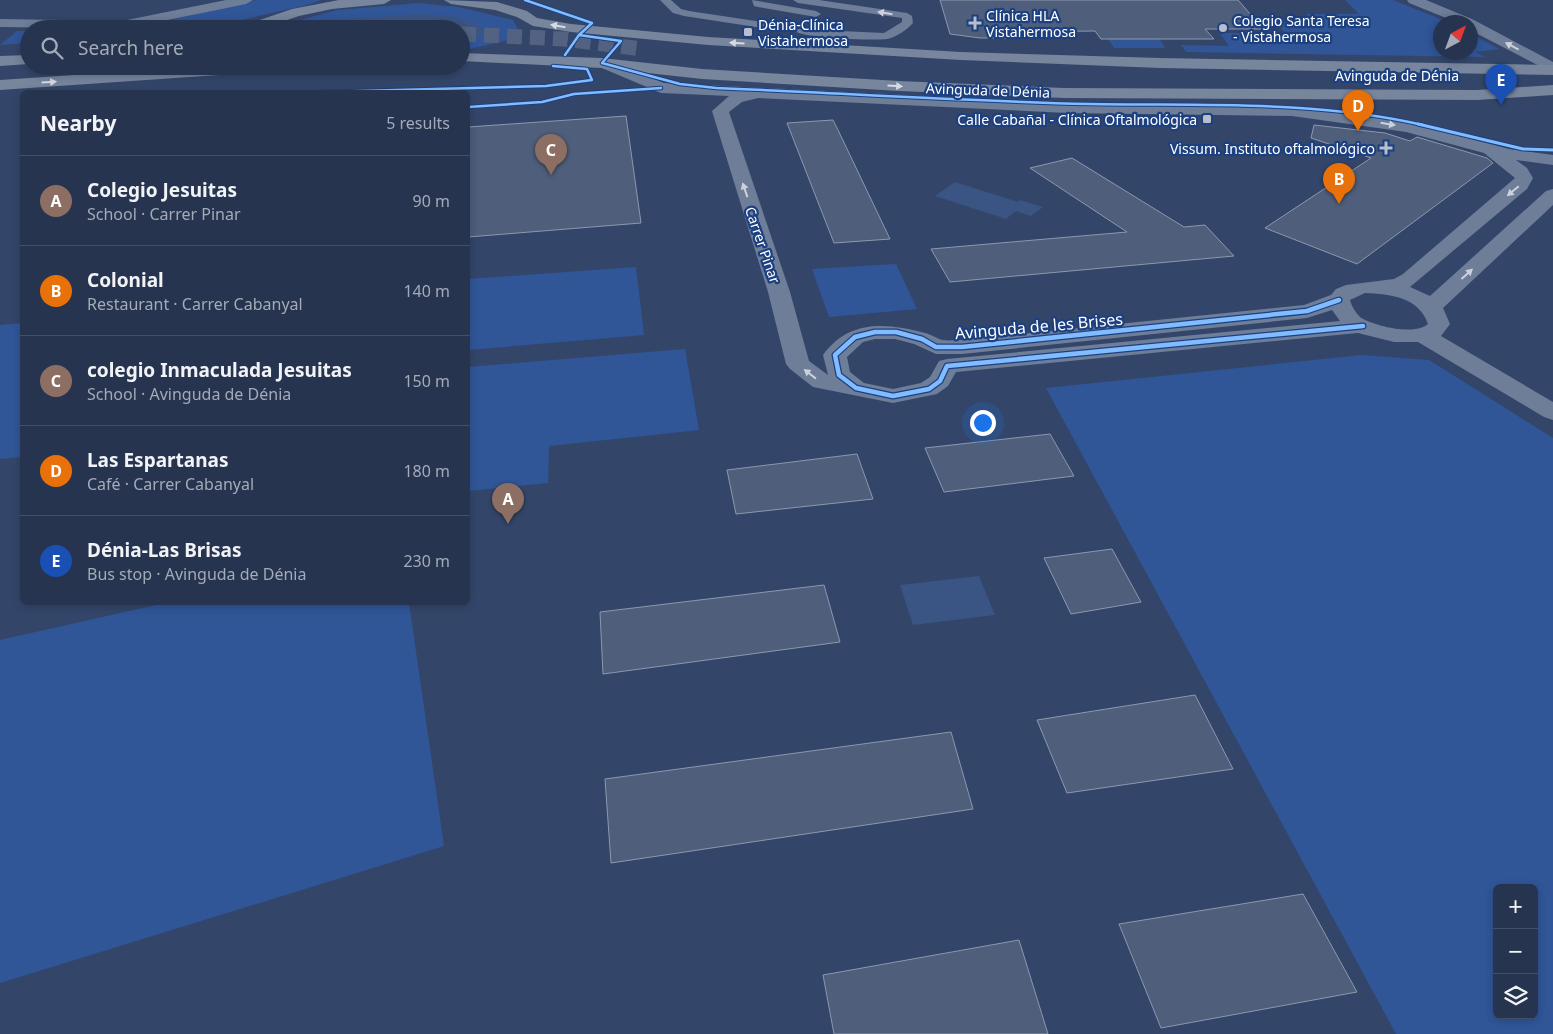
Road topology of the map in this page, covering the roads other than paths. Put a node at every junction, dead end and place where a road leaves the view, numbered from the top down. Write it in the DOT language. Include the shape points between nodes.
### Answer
graph roads {
  1 [pos="246,0"];
  2 [pos="338,0"];
  3 [pos="384,0"];
  4 [pos="452,0"];
  5 [pos="665,0"];
  6 [pos="757,0"];
  7 [pos="798,0"];
  8 [pos="1414,0"];
  9 [pos="468,1"];
  10 [pos="225,2"];
  11 [pos="688,5"];
  12 [pos="318,8"];
  13 [pos="823,15"];
  14 [pos="1450,15"];
  15 [pos="144,20"];
  16 [pos="273,20"];
  17 [pos="0,24"];
  18 [pos="20,24"];
  19 [pos="783,24"];
  20 [pos="879,25"];
  21 [pos="802,28"];
  22 [pos="1478,28"];
  23 [pos="515,45"];
  24 [pos="20,50"];
  25 [pos="0,51"];
  26 [pos="470,56"];
  27 [pos="470,57"];
  28 [pos="0,61"];
  29 [pos="20,62"];
  30 [pos="602,64"];
  31 [pos="20,66"];
  32 [pos="0,70"];
  33 [pos="1553,70"];
  34 [pos="146,75"];
  35 [pos="0,85"];
  36 [pos="1553,90"];
  37 [pos="1515,92"];
  38 [pos="763,93"];
  39 [pos="1469,143"];
  40 [pos="1553,160"];
  41 [pos="1553,195"];
  42 [pos="1380,287"];
  43 [pos="1339,300"];
  44 [pos="1431,307"];
  45 [pos="1362,326"];
  46 [pos="1423,335"];
  47 [pos="856,388"];
  48 [pos="1553,412"];
  1 -- 10 [label="street"];
  2 -- 12 [label="main road"];
  3 -- 12 [label="main road"];
  4 -- 9 [label="main road, Avinguda de Dénia"];
  5 -- 19 [label="lane" via="677,11 688,14"];
  6 -- 13 [label="lane" via="758,4"];
  21 -- 7 [label="lane, one-way" via="836,35 886,36 908,23 907,16"];
  8 -- 14 [label="street"];
  33 -- 9 [label="main road, Avinguda de Dénia, one-way" via="1160,64 708,41 571,28 532,29 522,14"];
  10 -- 15 [label="street"];
  11 -- 19 [label="lane" via="686,8 695,12"];
  12 -- 16 [label="main road"];
  17 -- 18 [label="street"];
  19 -- 21 [label="lane" via="787,32"];
  20 -- 21 [label="lane" via="885,26 881,33"];
  33 -- 22 [label="street, one-way"];
  23 -- 26 [label="main road, Avinguda de Dénia"];
  24 -- 25 [label="main road"];
  27 -- 30 [label="main road, Avinguda de Dénia"];
  28 -- 29 [label="main road"];
  30 -- 37 [label="main road, Avinguda de Dénia, one-way" via="702,74 1064,93 1477,95"];
  30 -- 38 [label="street" via="661,88"];
  31 -- 32 [label="main road"];
  33 -- 37 [label="main road, Avinguda de Dénia" via="1491,75 1111,73 638,53 849,72 1128,84 1467,87"];
  35 -- 34 [label="main road, one-way"];
  36 -- 37 [label="main road, Avinguda de Dénia"];
  38 -- 39 [label="street, one-way" via="1067,108 1292,111 1407,127"];
  47 -- 38 [label="street, Carrer Pinar, one-way" via="821,382 798,364 779,292 720,111 737,98"];
  39 -- 40 [label="street" via="1508,154"];
  39 -- 42 [label="street, one-way" via="1521,172 1524,178 1520,185 1410,278 1400,284"];
  44 -- 41 [label="street, one-way"];
  42 -- 43 [label="street" via="1352,289 1343,293"];
  42 -- 44 [label="street" via="1408,294"];
  43 -- 45 [label="street" via="1344,313"];
  43 -- 47 [label="street, Avinguda de les Brises" via="1307,312 962,347 936,347 922,339 896,332 875,332 855,336 834,355 839,375"];
  44 -- 46 [label="street" via="1438,315 1439,324 1434,331"];
  45 -- 46 [label="street" via="1394,336"];
  45 -- 47 [label="street, Avinguda de les Brises" via="947,366 940,381 929,389 893,396"];
  46 -- 48 [label="street"];
}
